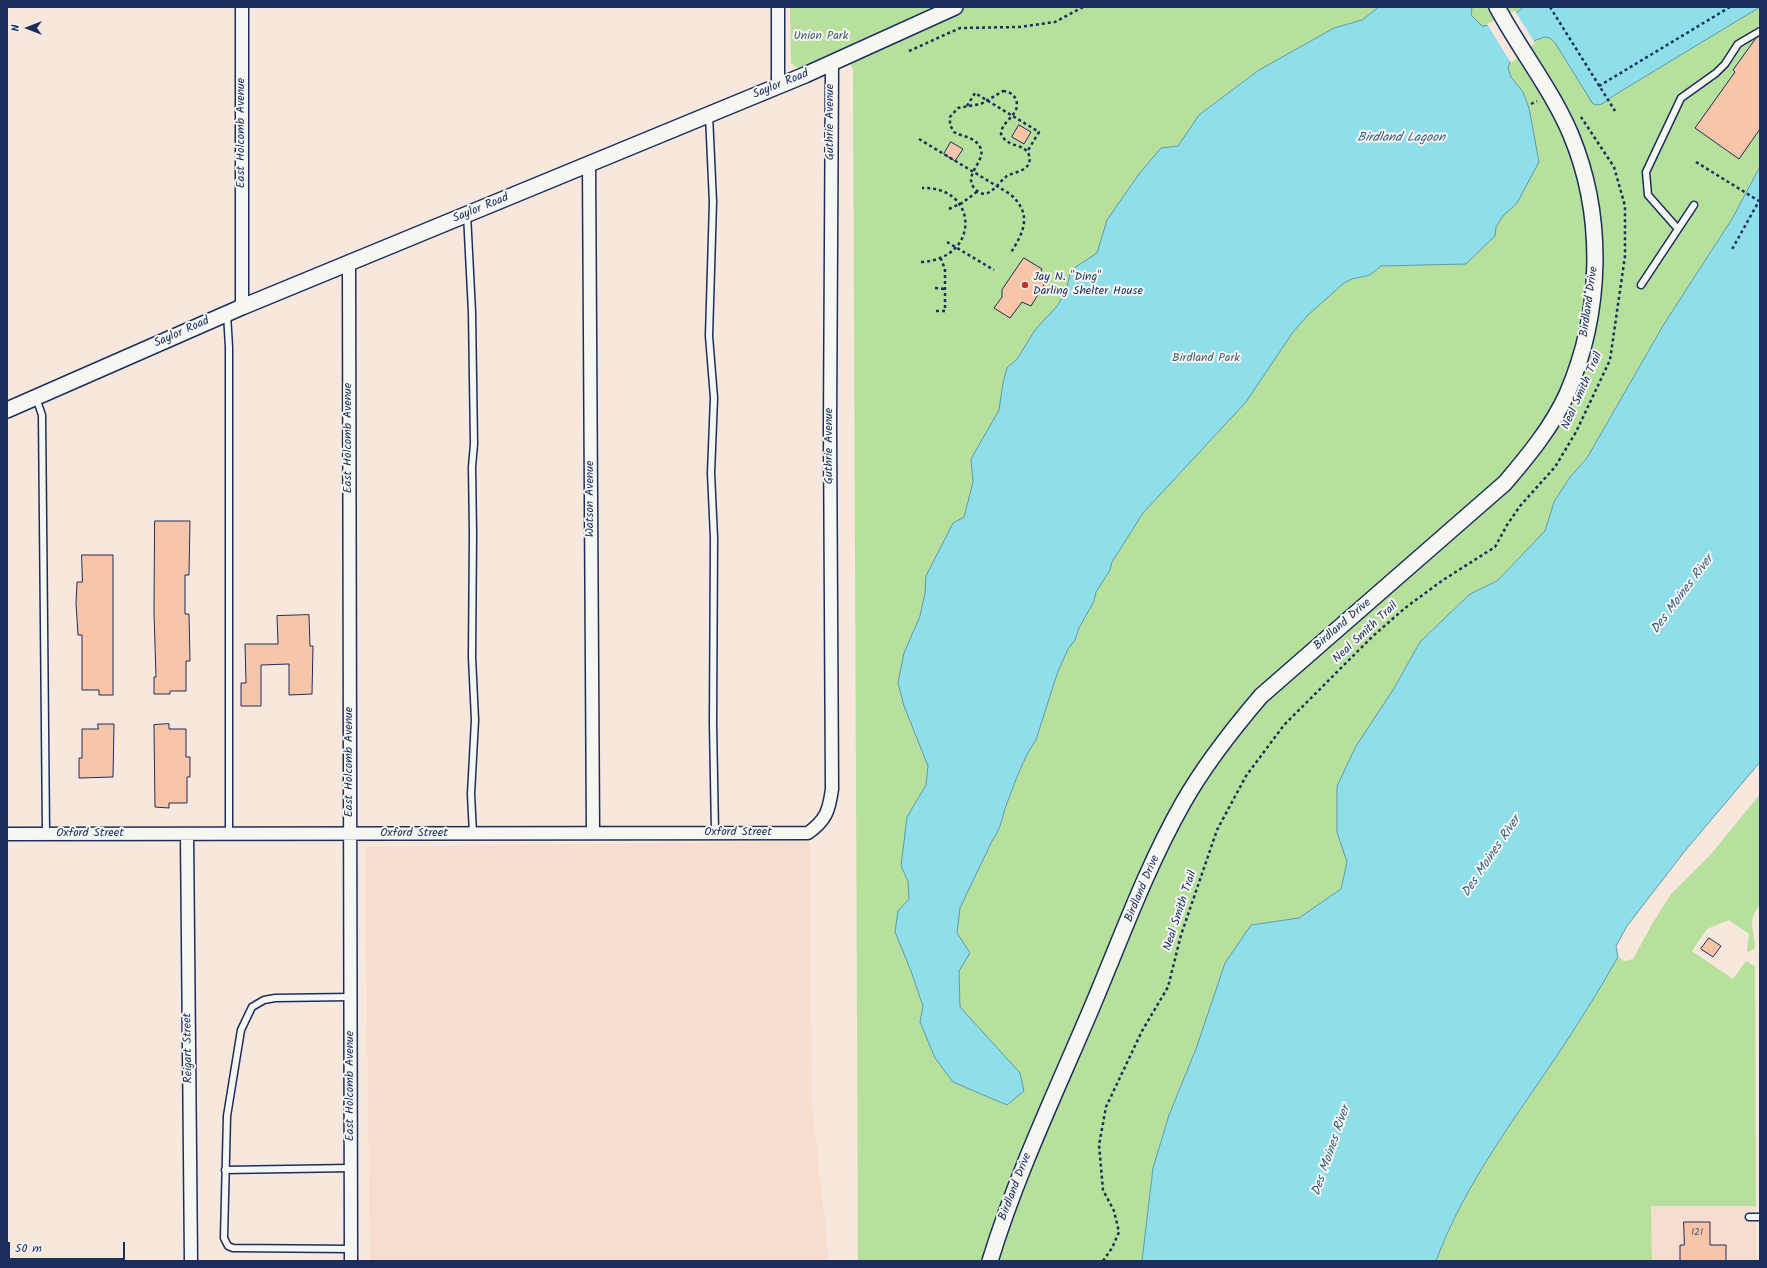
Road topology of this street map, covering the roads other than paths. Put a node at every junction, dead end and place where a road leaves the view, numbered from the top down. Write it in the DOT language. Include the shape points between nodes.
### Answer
graph roads {
  1 [pos="242,7"];
  2 [pos="778,7"];
  3 [pos="955,7"];
  4 [pos="1498,8"];
  5 [pos="1760,31"];
  6 [pos="832,64"];
  7 [pos="778,86"];
  8 [pos="709,113"];
  9 [pos="589,164"];
  10 [pos="1694,205"];
  11 [pos="467,214"];
  12 [pos="1678,229"];
  13 [pos="349,264"];
  14 [pos="1641,285"];
  15 [pos="242,307"];
  16 [pos="227,314"];
  17 [pos="36,398"];
  18 [pos="7,410"];
  19 [pos="819,825"];
  20 [pos="46,833"];
  21 [pos="593,833"];
  22 [pos="715,833"];
  23 [pos="7,834"];
  24 [pos="187,834"];
  25 [pos="350,834"];
  26 [pos="473,834"];
  27 [pos="229,835"];
  28 [pos="351,997"];
  29 [pos="351,1168"];
  30 [pos="226,1170"];
  31 [pos="1749,1217"];
  32 [pos="1760,1217"];
  33 [pos="351,1255"];
  34 [pos="191,1261"];
  35 [pos="990,1261"];
  1 -- 15 [label="street, East Holcomb Avenue"];
  2 -- 7 [label="street"];
  3 -- 6 [label="street, Saylor Road"];
  4 -- 35 [label="street, Birdland Drive" via="1571,134 1590,198 1595,278 1588,331 1566,395 1549,426 1505,483 1261,696 1228,734 1207,764 1173,820 1148,876 1022,1171"];
  5 -- 12 [label="lane" via="1738,44 1726,64 1681,98 1646,172 1648,196"];
  6 -- 7 [label="street, Saylor Road"];
  6 -- 19 [label="street, Guthrie Avenue" via="832,790 829,810"];
  7 -- 8 [label="street, Saylor Road"];
  8 -- 9 [label="street, Saylor Road"];
  8 -- 22 [label="lane" via="712,202 709,336 714,398 711,472 714,538"];
  9 -- 11 [label="street, Saylor Road"];
  9 -- 21 [label="street, Watson Avenue"];
  10 -- 12 [label="lane"];
  11 -- 13 [label="street, Saylor Road"];
  11 -- 26 [label="lane" via="472,312 474,444 472,657 475,720 471,794"];
  12 -- 14 [label="lane"];
  13 -- 15 [label="street, Saylor Road"];
  13 -- 25 [label="street, East Holcomb Avenue"];
  15 -- 16 [label="street, Saylor Road"];
  16 -- 17 [label="street, Saylor Road"];
  16 -- 27 [label="lane"];
  17 -- 18 [label="street, Saylor Road"];
  17 -- 20 [label="lane" via="42,415"];
  19 -- 22 [label="street, Oxford Street" via="808,832"];
  20 -- 23 [label="street, Oxford Street"];
  20 -- 24 [label="street, Oxford Street"];
  21 -- 22 [label="street, Oxford Street"];
  21 -- 26 [label="street, Oxford Street"];
  24 -- 27 [label="street, Oxford Street"];
  24 -- 34 [label="street, Reigart Street"];
  25 -- 26 [label="street, Oxford Street"];
  25 -- 27 [label="street, Oxford Street"];
  25 -- 28 [label="street, East Holcomb Avenue"];
  28 -- 29 [label="street, East Holcomb Avenue"];
  28 -- 30 [label="lane" via="275,998 264,1000 252,1007 241,1030 233,1073 227,1116"];
  29 -- 30 [label="lane"];
  29 -- 33 [label="street, East Holcomb Avenue"];
  30 -- 33 [label="lane" via="224,1238 228,1246"];
  31 -- 32 [label="lane"];
}
